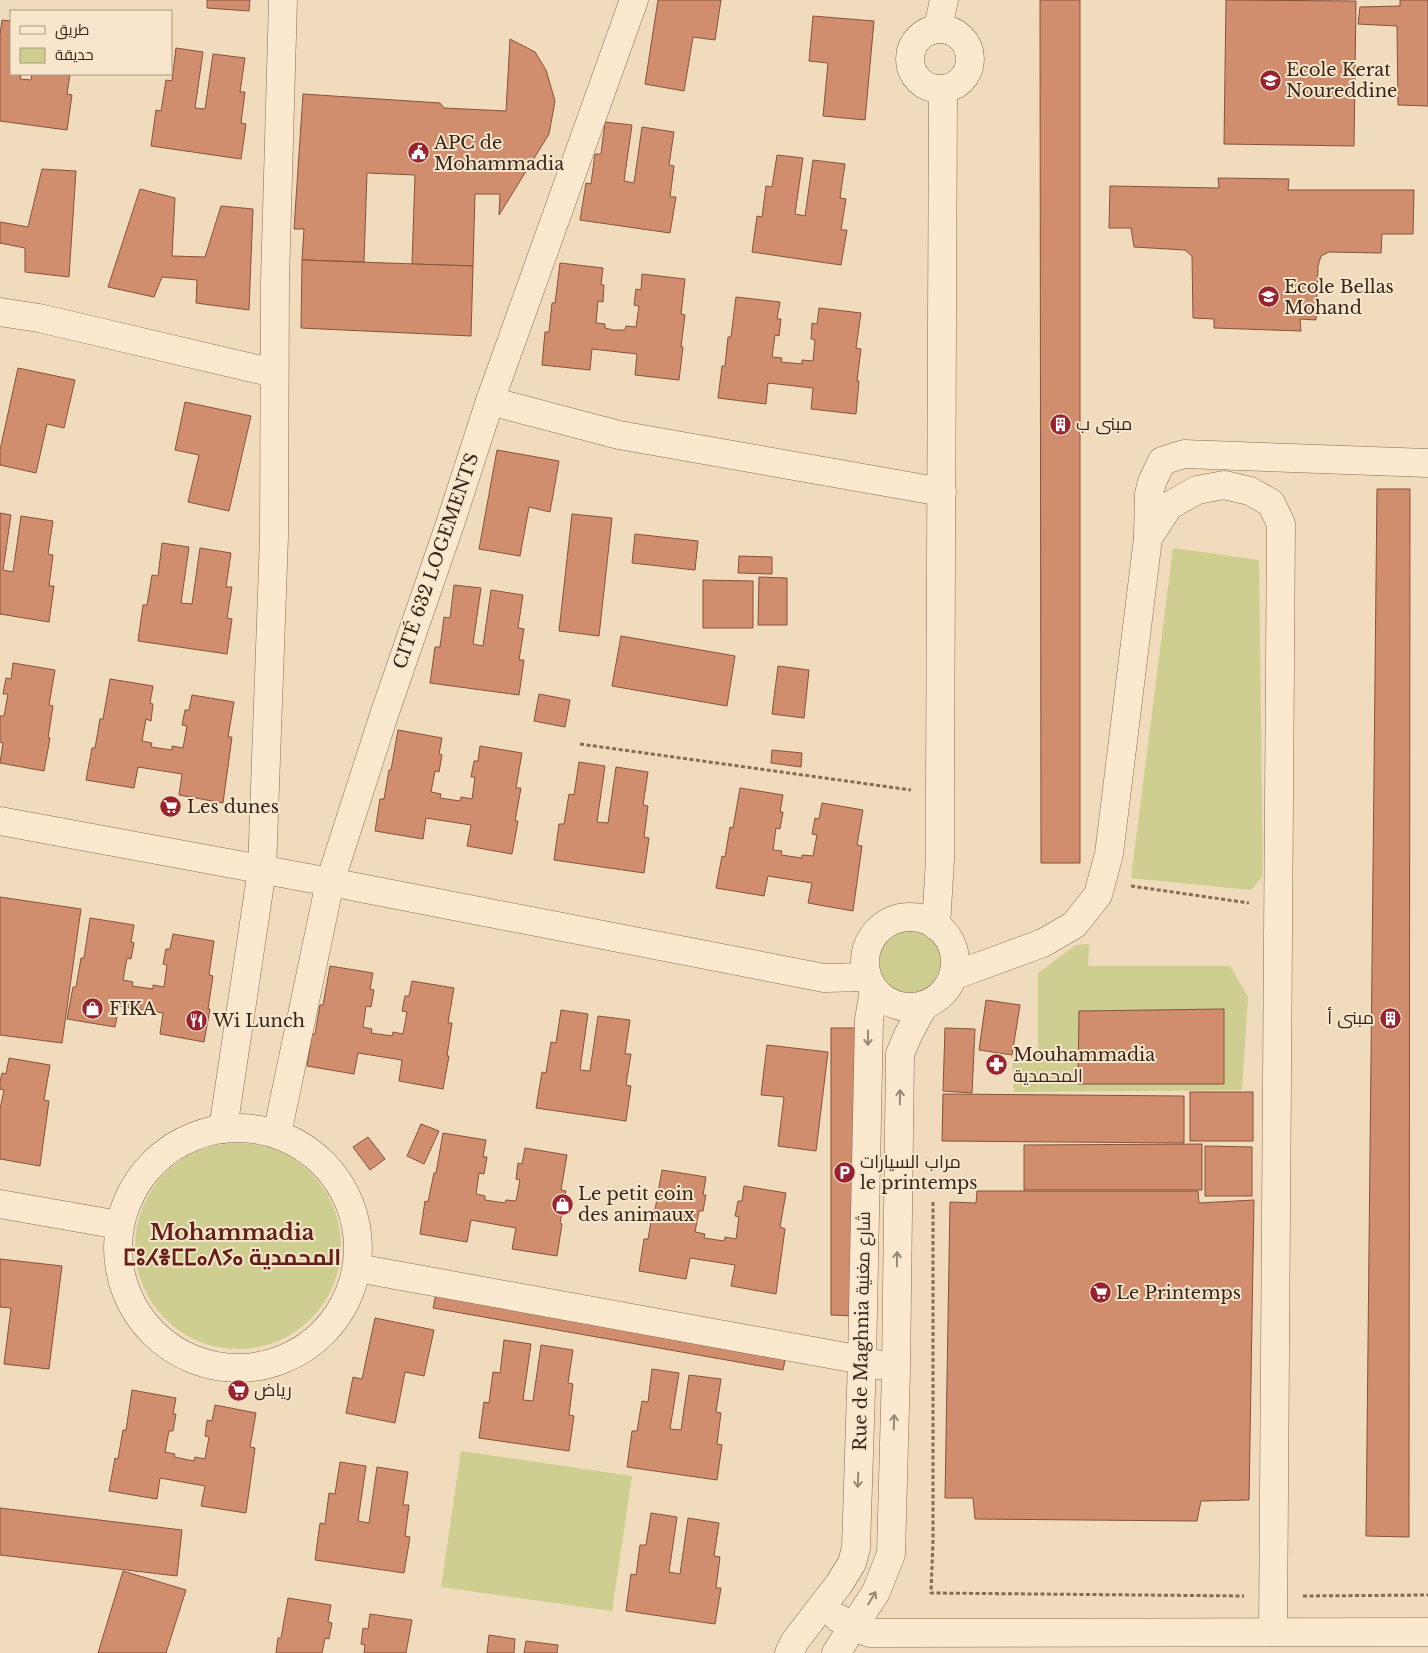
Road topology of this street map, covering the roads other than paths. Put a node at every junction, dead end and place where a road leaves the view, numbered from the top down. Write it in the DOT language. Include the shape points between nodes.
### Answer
graph roads {
  1 [pos="283,0"];
  2 [pos="634,0"];
  3 [pos="944,0"];
  4 [pos="938,28"];
  5 [pos="943,89"];
  6 [pos="0,312"];
  7 [pos="274,373"];
  8 [pos="490,401"];
  9 [pos="1428,463"];
  10 [pos="942,492"];
  11 [pos="1148,538"];
  12 [pos="0,821"];
  13 [pos="262,870"];
  14 [pos="330,882"];
  15 [pos="936,926"];
  16 [pos="953,976"];
  17 [pos="870,983"];
  18 [pos="924,1005"];
  19 [pos="223,1129"];
  20 [pos="277,1134"];
  21 [pos="0,1204"];
  22 [pos="119,1225"];
  23 [pos="357,1268"];
  24 [pos="862,1360"];
  25 [pos="896,1371"];
  26 [pos="821,1607"];
  27 [pos="853,1627"];
  28 [pos="1273,1632"];
  29 [pos="1428,1632"];
  30 [pos="789,1653"];
  31 [pos="836,1653"];
  1 -- 7 [label="street"];
  2 -- 8 [label="street, CITÉ 632 LOGEMENTS"];
  3 -- 4 [label="street"];
  4 -- 5 [label="street" via="915,42 910,61 912,70 924,84"];
  4 -- 5 [label="street" via="958,34 966,42 971,62 962,81"];
  5 -- 10 [label="street"];
  6 -- 7 [label="street" via="39,318"];
  7 -- 13 [label="street" via="274,536"];
  8 -- 10 [label="street" via="619,435"];
  8 -- 14 [label="street, CITÉ 632 LOGEMENTS"];
  9 -- 11 [label="street" via="1184,454 1162,461 1152,482"];
  10 -- 15 [label="street" via="940,859"];
  11 -- 16 [label="street" via="1109,854 1098,896 1074,926 1044,943"];
  11 -- 28 [label="street" via="1169,506 1197,490 1224,485 1250,491 1271,504 1280,524"];
  12 -- 13 [label="street"];
  13 -- 14 [label="street"];
  13 -- 19 [label="street"];
  14 -- 17 [label="street" via="824,978"];
  14 -- 20 [label="street, CITÉ 632 LOGEMENTS"];
  15 -- 16 [label="street" via="947,936 953,948"];
  15 -- 17 [label="street" via="924,919 910,917 883,925 866,948 864,962"];
  16 -- 18 [label="street" via="947,989"];
  17 -- 18 [label="street" via="884,999 896,1005"];
  17 -- 24 [label="street, Rue de Maghnia شارع مغنية, one-way"];
  25 -- 18 [label="street, Rue de Maghnia شارع مغنية, one-way" via="900,1054"];
  19 -- 20 [label="street" via="244,1128"];
  19 -- 22 [label="street" via="178,1143 151,1164 131,1192"];
  20 -- 23 [label="street" via="307,1149 332,1172 341,1187 358,1234"];
  21 -- 22 [label="street"];
  22 -- 23 [label="street" via="118,1263 128,1299 150,1330 180,1354 216,1366 254,1367 290,1356 314,1340 344,1304"];
  23 -- 24 [label="street"];
  24 -- 25 [label="street"];
  24 -- 26 [label="street, Rue de Maghnia شارع مغنية, one-way" via="856,1548 852,1563"];
  27 -- 25 [label="street, Rue de Maghnia شارع مغنية, one-way" via="876,1592 891,1554"];
  26 -- 27 [label="street"];
  26 -- 30 [label="street, Rue de Maghnia شارع مغنية"];
  27 -- 28 [label="street" via="870,1633"];
  27 -- 31 [label="street, Rue de Maghnia شارع مغنية"];
  28 -- 29 [label="street"];
}
